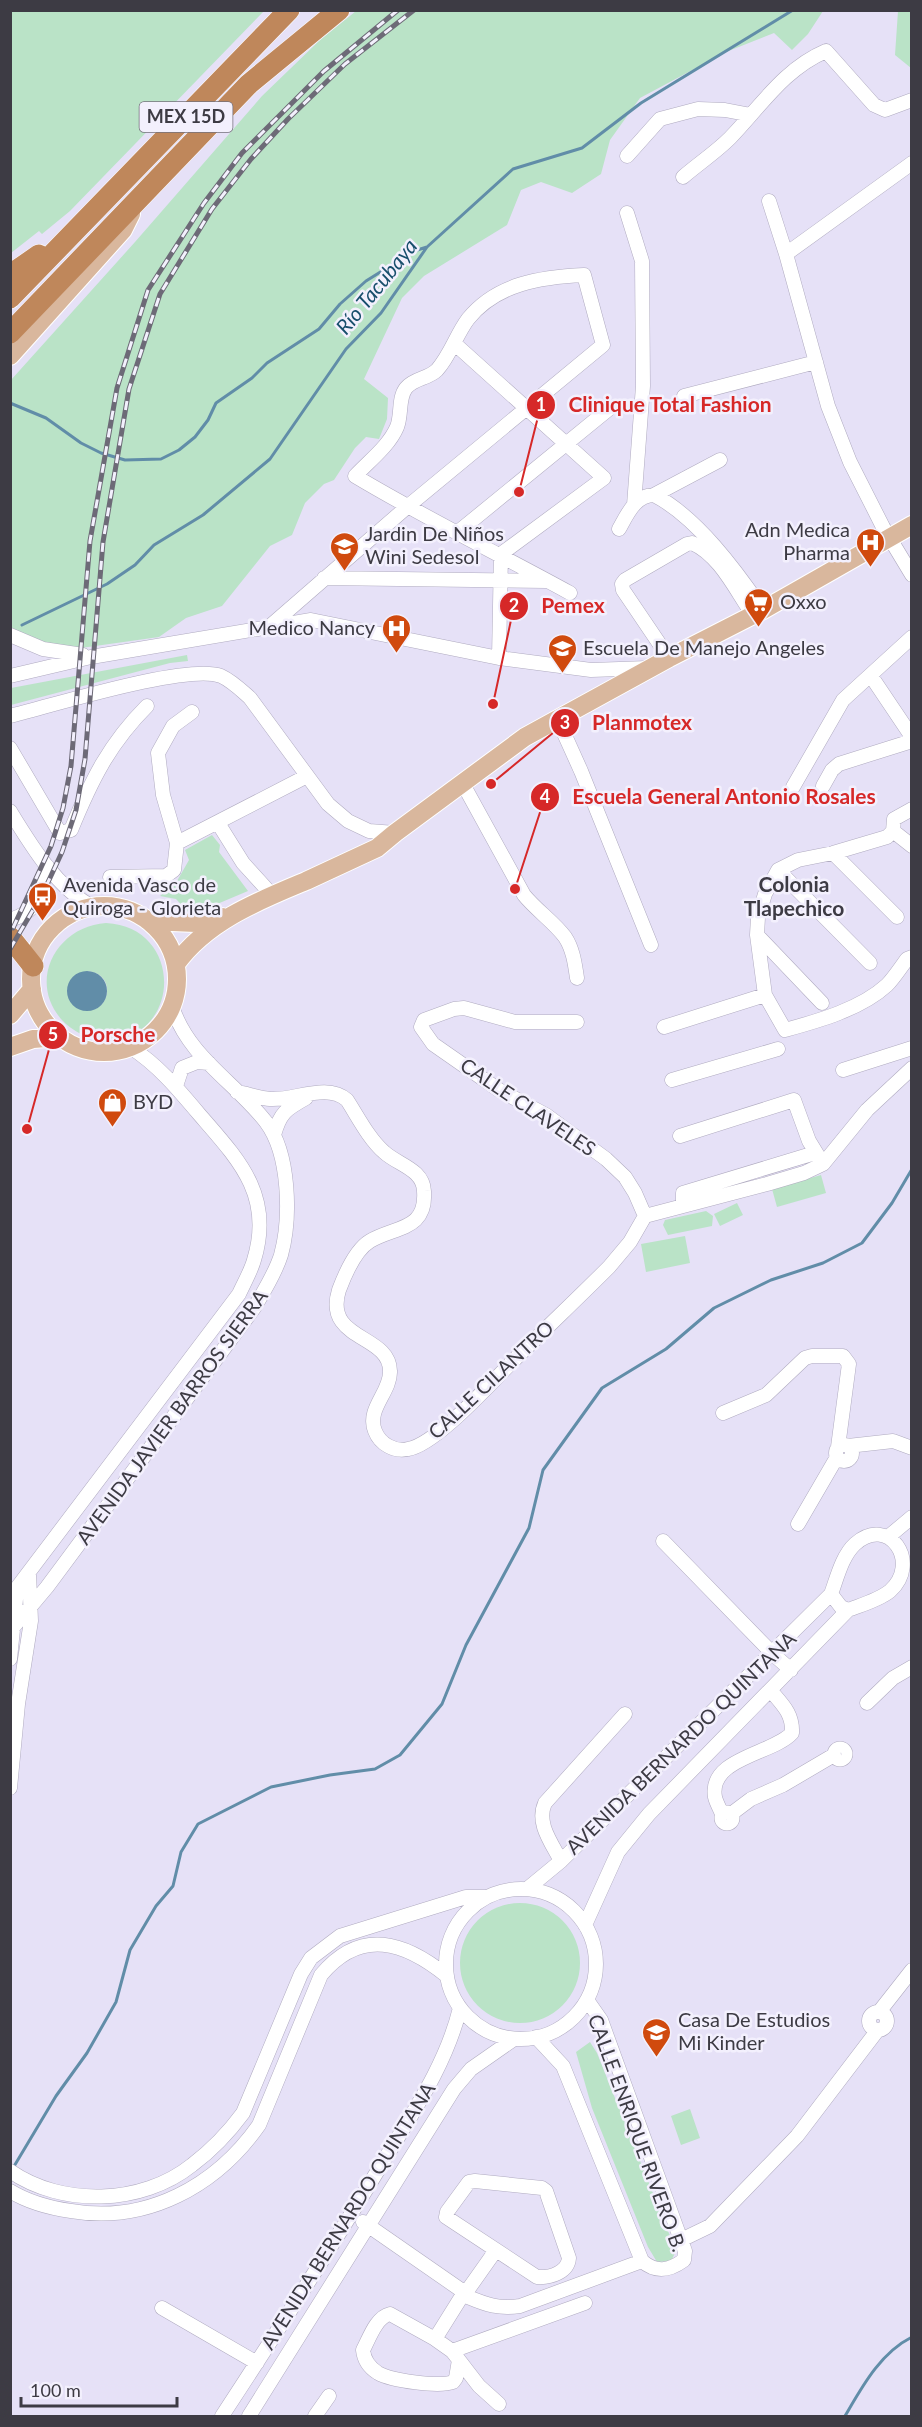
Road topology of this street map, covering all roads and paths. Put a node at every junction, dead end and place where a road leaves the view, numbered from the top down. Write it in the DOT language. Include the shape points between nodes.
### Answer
graph roads {
  1 [pos="339,10"];
  2 [pos="304,14"];
  3 [pos="249,84"];
  4 [pos="912,100"];
  5 [pos="751,115"];
  6 [pos="627,156"];
  7 [pos="912,163"];
  8 [pos="683,177"];
  9 [pos="769,201"];
  10 [pos="137,203"];
  11 [pos="627,213"];
  12 [pos="83,224"];
  13 [pos="786,254"];
  14 [pos="10,275"];
  15 [pos="10,298"];
  16 [pos="10,333"];
  17 [pos="455,344"];
  18 [pos="10,356"];
  19 [pos="816,362"];
  20 [pos="684,396"];
  21 [pos="527,408"];
  22 [pos="610,408"];
  23 [pos="565,444"];
  24 [pos="720,460"];
  25 [pos="654,495"];
  26 [pos="634,505"];
  27 [pos="407,507"];
  28 [pos="912,525"];
  29 [pos="619,529"];
  30 [pos="458,532"];
  31 [pos="890,539"];
  32 [pos="501,554"];
  33 [pos="912,575"];
  34 [pos="324,578"];
  35 [pos="501,580"];
  36 [pos="548,581"];
  37 [pos="570,593"];
  38 [pos="758,613"];
  39 [pos="269,627"];
  40 [pos="10,635"];
  41 [pos="912,637"];
  42 [pos="91,657"];
  43 [pos="499,658"];
  44 [pos="669,658"];
  45 [pos="650,668"];
  46 [pos="10,675"];
  47 [pos="871,676"];
  48 [pos="147,706"];
  49 [pos="192,712"];
  50 [pos="10,716"];
  51 [pos="558,720"];
  52 [pos="912,739"];
  53 [pos="10,748"];
  54 [pos="307,776"];
  55 [pos="463,784"];
  56 [pos="823,786"];
  57 [pos="793,787"];
  58 [pos="912,809"];
  59 [pos="11,812"];
  60 [pos="218,823"];
  61 [pos="892,831"];
  62 [pos="395,832"];
  63 [pos="177,843"];
  64 [pos="912,846"];
  65 [pos="833,853"];
  66 [pos="47,866"];
  67 [pos="778,870"];
  68 [pos="110,877"];
  69 [pos="272,895"];
  70 [pos="94,908"];
  71 [pos="232,914"];
  72 [pos="897,917"];
  73 [pos="10,920"];
  74 [pos="148,921"];
  75 [pos="758,934"];
  76 [pos="10,937"];
  77 [pos="651,945"];
  78 [pos="909,958"];
  79 [pos="870,963"];
  80 [pos="176,964"];
  81 [pos="33,966"];
  82 [pos="578,978"];
  83 [pos="32,989"];
  84 [pos="765,995"];
  85 [pos="822,1002"];
  86 [pos="172,1006"];
  87 [pos="10,1016"];
  88 [pos="578,1022"];
  89 [pos="664,1027"];
  90 [pos="59,1036"];
  91 [pos="10,1047"];
  92 [pos="130,1047"];
  93 [pos="912,1048"];
  94 [pos="778,1049"];
  95 [pos="209,1063"];
  96 [pos="912,1068"];
  97 [pos="843,1070"];
  98 [pos="672,1080"];
  99 [pos="176,1086"];
  100 [pos="237,1092"];
  101 [pos="310,1095"];
  102 [pos="274,1135"];
  103 [pos="680,1136"];
  104 [pos="819,1158"];
  105 [pos="645,1216"];
  106 [pos="723,1413"];
  107 [pos="911,1447"];
  108 [pos="841,1450"];
  109 [pos="912,1517"];
  110 [pos="798,1524"];
  111 [pos="888,1537"];
  112 [pos="663,1541"];
  113 [pos="906,1544"];
  114 [pos="29,1573"];
  115 [pos="14,1593"];
  116 [pos="831,1594"];
  117 [pos="31,1607"];
  118 [pos="848,1610"];
  119 [pos="12,1629"];
  120 [pos="772,1654"];
  121 [pos="10,1659"];
  122 [pos="912,1667"];
  123 [pos="791,1670"];
  124 [pos="771,1691"];
  125 [pos="867,1704"];
  126 [pos="625,1714"];
  127 [pos="834,1755"];
  128 [pos="10,1788"];
  129 [pos="561,1861"];
  130 [pos="527,1889"];
  131 [pos="485,1897"];
  132 [pos="585,1925"];
  133 [pos="912,1970"];
  134 [pos="447,1977"];
  135 [pos="586,2000"];
  136 [pos="460,2008"];
  137 [pos="536,2037"];
  138 [pos="514,2038"];
  139 [pos="16,2175"];
  140 [pos="14,2193"];
  141 [pos="352,2214"];
  142 [pos="369,2226"];
  143 [pos="681,2240"];
  144 [pos="496,2250"];
  145 [pos="642,2261"];
  146 [pos="464,2294"];
  147 [pos="585,2303"];
  148 [pos="162,2308"];
  149 [pos="435,2339"];
  150 [pos="455,2355"];
  151 [pos="257,2363"];
  152 [pos="329,2396"];
  153 [pos="499,2404"];
  154 [pos="222,2416"];
  155 [pos="249,2416"];
  156 [pos="315,2416"];
  1 -- 3 [label="highway, MEX 15D"];
  2 -- 3 [label="highway"];
  2 -- 12 [label="highway, MEX 15D"];
  3 -- 10 [label="highway, MEX 15D"];
  4 -- 5 [label="street" via="885,110 874,105 826,51 785,76"];
  5 -- 6 [label="street" via="698,109 660,119"];
  5 -- 8 [label="street" via="729,140"];
  7 -- 13 [label="street"];
  9 -- 13 [label="street"];
  10 -- 16 [label="highway, MEX 15D"];
  10 -- 18 [label="main road" via="123,230"];
  11 -- 26 [label="street" via="642,261 643,386"];
  12 -- 14 [label="highway"];
  12 -- 15 [label="highway, MEX 15D"];
  13 -- 19 [label="street"];
  17 -- 21 [label="street"];
  17 -- 21 [label="street" via="478,308 503,291 532,280 584,275 603,345"];
  17 -- 27 [label="street" via="435,372 407,387 396,429 356,476"];
  19 -- 20 [label="street"];
  19 -- 31 [label="street" via="849,462"];
  21 -- 23 [label="street"];
  21 -- 27 [label="street"];
  22 -- 23 [label="street"];
  23 -- 30 [label="street"];
  23 -- 32 [label="street" via="604,478"];
  24 -- 25 [label="street"];
  25 -- 26 [label="street"];
  25 -- 38 [label="street" via="682,515 730,562"];
  26 -- 29 [label="street"];
  27 -- 30 [label="street"];
  27 -- 34 [label="street"];
  28 -- 31 [label="main road"];
  30 -- 32 [label="street"];
  31 -- 33 [label="street"];
  31 -- 38 [label="main road"];
  32 -- 35 [label="street"];
  32 -- 36 [label="street"];
  34 -- 35 [label="street"];
  34 -- 39 [label="street"];
  35 -- 36 [label="street"];
  35 -- 43 [label="street"];
  36 -- 37 [label="street"];
  38 -- 44 [label="main road"];
  38 -- 44 [label="street" via="712,558 697,545 687,544 622,584"];
  39 -- 42 [label="street"];
  39 -- 43 [label="street" via="311,620"];
  40 -- 42 [label="street" via="43,649"];
  41 -- 47 [label="street"];
  42 -- 46 [label="street"];
  43 -- 45 [label="street" via="591,670"];
  44 -- 45 [label="main road"];
  45 -- 51 [label="main road"];
  47 -- 52 [label="street"];
  47 -- 57 [label="street" via="837,708"];
  48 -- 53 [label="street" via="113,744 71,830 66,833 60,833"];
  49 -- 63 [label="street" via="173,726 158,753 163,795"];
  50 -- 54 [label="street" via="171,676 220,676 250,698"];
  51 -- 55 [label="main road" via="516,743"];
  51 -- 77 [label="street"];
  52 -- 56 [label="street" via="839,764"];
  54 -- 60 [label="street"];
  54 -- 62 [label="street" via="328,804 348,821 369,831"];
  55 -- 62 [label="main road"];
  55 -- 82 [label="street" via="524,895 564,936"];
  58 -- 61 [label="street" via="894,819"];
  59 -- 66 [label="street"];
  60 -- 63 [label="street"];
  60 -- 69 [label="street" via="243,863"];
  61 -- 64 [label="street"];
  61 -- 65 [label="street" via="887,837"];
  62 -- 69 [label="main road" via="377,848"];
  63 -- 68 [label="street" via="174,870 166,876"];
  65 -- 67 [label="street" via="798,860"];
  65 -- 72 [label="street"];
  66 -- 70 [label="street" via="64,887"];
  66 -- 73 [label="street" via="38,901 31,911"];
  67 -- 75 [label="street" via="765,894"];
  67 -- 79 [label="street"];
  69 -- 71 [label="main road"];
  70 -- 74 [label="main road" via="122,909"];
  70 -- 81 [label="main road" via="72,914 54,927 40,945"];
  71 -- 74 [label="main road" via="196,923"];
  71 -- 80 [label="main road" via="201,936"];
  74 -- 80 [label="main road" via="166,940"];
  75 -- 84 [label="street"];
  75 -- 85 [label="street"];
  76 -- 81 [label="highway"];
  78 -- 84 [label="street" via="887,985 875,993 834,1016 784,1030"];
  80 -- 86 [label="main road"];
  81 -- 83 [label="main road"];
  83 -- 87 [label="main road"];
  83 -- 90 [label="main road" via="41,1015"];
  84 -- 89 [label="street"];
  86 -- 92 [label="main road" via="155,1031"];
  86 -- 95 [label="street, AVENIDA JAVIER BARROS SIERRA" via="183,1034"];
  88 -- 105 [label="street, CALLE CLAVELES" via="515,1022 464,1008 424,1020 421,1027 433,1044 499,1090 546,1115 606,1159 635,1192"];
  90 -- 91 [label="main road"];
  90 -- 92 [label="main road" via="93,1051"];
  92 -- 99 [label="street, AVENIDA JAVIER BARROS SIERRA"];
  93 -- 97 [label="street"];
  94 -- 98 [label="street"];
  95 -- 99 [label="street" via="197,1062 182,1068"];
  95 -- 100 [label="street, AVENIDA JAVIER BARROS SIERRA"];
  96 -- 104 [label="street"];
  99 -- 114 [label="street, AVENIDA JAVIER BARROS SIERRA" via="248,1174 259,1211 260,1235 254,1261 239,1294"];
  100 -- 101 [label="street, CALLE CILANTRO" via="271,1099"];
  100 -- 102 [label="street, AVENIDA JAVIER BARROS SIERRA"];
  101 -- 102 [label="street, CALLE CILANTRO" via="284,1111"];
  101 -- 105 [label="street, CALLE CILANTRO" via="340,1094 384,1152 413,1171 424,1188 423,1211 416,1220 370,1241 360,1250 344,1277 337,1303 342,1323 388,1360 389,1381 373,1422 387,1446 408,1449 420,1445 465,1408 609,1267"];
  102 -- 117 [label="street, AVENIDA JAVIER BARROS SIERRA" via="287,1196 280,1256 270,1283"];
  103 -- 104 [label="street" via="794,1100"];
  104 -- 105 [label="street" via="795,1176"];
  106 -- 108 [label="street" via="766,1395 805,1358 843,1356 849,1364"];
  107 -- 108 [label="street" via="892,1441"];
  108 -- 110 [label="street"];
  109 -- 111 [label="street"];
  111 -- 113 [label="street, AVENIDA BERNARDO QUINTANA"];
  111 -- 116 [label="street, AVENIDA BERNARDO QUINTANA" via="875,1535 854,1545"];
  112 -- 120 [label="street"];
  113 -- 118 [label="street, AVENIDA BERNARDO QUINTANA" via="899,1582 889,1593"];
  114 -- 115 [label="street, AVENIDA JAVIER BARROS SIERRA"];
  114 -- 117 [label="street"];
  115 -- 119 [label="street"];
  116 -- 118 [label="street"];
  116 -- 120 [label="street, AVENIDA BERNARDO QUINTANA"];
  117 -- 119 [label="street, AVENIDA JAVIER BARROS SIERRA"];
  117 -- 128 [label="street"];
  118 -- 123 [label="street, AVENIDA BERNARDO QUINTANA"];
  119 -- 121 [label="street"];
  120 -- 123 [label="street"];
  120 -- 129 [label="street, AVENIDA BERNARDO QUINTANA"];
  122 -- 125 [label="street" via="893,1678"];
  123 -- 124 [label="street, AVENIDA BERNARDO QUINTANA"];
  124 -- 127 [label="street" via="786,1707 792,1733 785,1741 729,1766 717,1782 715,1796 726,1814"];
  124 -- 132 [label="street, AVENIDA BERNARDO QUINTANA" via="649,1814 618,1851"];
  126 -- 129 [label="street" via="541,1811"];
  129 -- 130 [label="street, AVENIDA BERNARDO QUINTANA"];
  130 -- 131 [label="street" via="505,1890"];
  130 -- 132 [label="street" via="567,1904"];
  131 -- 134 [label="street" via="455,1927 447,1947"];
  131 -- 139 [label="street" via="466,1897 340,1936 311,1958 243,2112 191,2167 159,2184 122,2194 89,2197 55,2192"];
  132 -- 135 [label="street" via="596,1959 594,1980"];
  133 -- 143 [label="street" via="869,2019 869,2026 877,2031 797,2136 710,2226"];
  134 -- 136 [label="street"];
  134 -- 140 [label="street" via="425,1959 393,1946 372,1945 340,1957 321,1975 259,2125 227,2163 203,2182 164,2203 124,2213 90,2214 53,2208"];
  135 -- 137 [label="street" via="574,2017 556,2030"];
  135 -- 143 [label="street, CALLE ENRIQUE RIVERO B." via="600,2019"];
  136 -- 138 [label="street" via="475,2024 493,2034"];
  136 -- 141 [label="street, AVENIDA BERNARDO QUINTANA" via="453,2037 437,2071"];
  137 -- 138 [label="street"];
  137 -- 145 [label="street, CALLE ENRIQUE RIVERO B." via="563,2066"];
  138 -- 142 [label="street, AVENIDA BERNARDO QUINTANA" via="471,2069 454,2089"];
  141 -- 142 [label="street"];
  141 -- 151 [label="street, AVENIDA BERNARDO QUINTANA"];
  142 -- 146 [label="street"];
  142 -- 155 [label="street, AVENIDA BERNARDO QUINTANA"];
  143 -- 145 [label="street, CALLE ENRIQUE RIVERO B." via="684,2260 676,2265 664,2270"];
  144 -- 144 [label="street" via="537,2277 565,2270 569,2258 546,2191 469,2182 446,2217"];
  144 -- 146 [label="street"];
  145 -- 146 [label="street" via="504,2309 490,2307"];
  146 -- 149 [label="street"];
  147 -- 150 [label="street"];
  148 -- 151 [label="street"];
  149 -- 150 [label="street"];
  149 -- 150 [label="street" via="390,2314 384,2315 363,2355 377,2373 438,2385 456,2378"];
  150 -- 153 [label="street"];
  151 -- 154 [label="street, AVENIDA BERNARDO QUINTANA"];
  152 -- 156 [label="street"];
}
